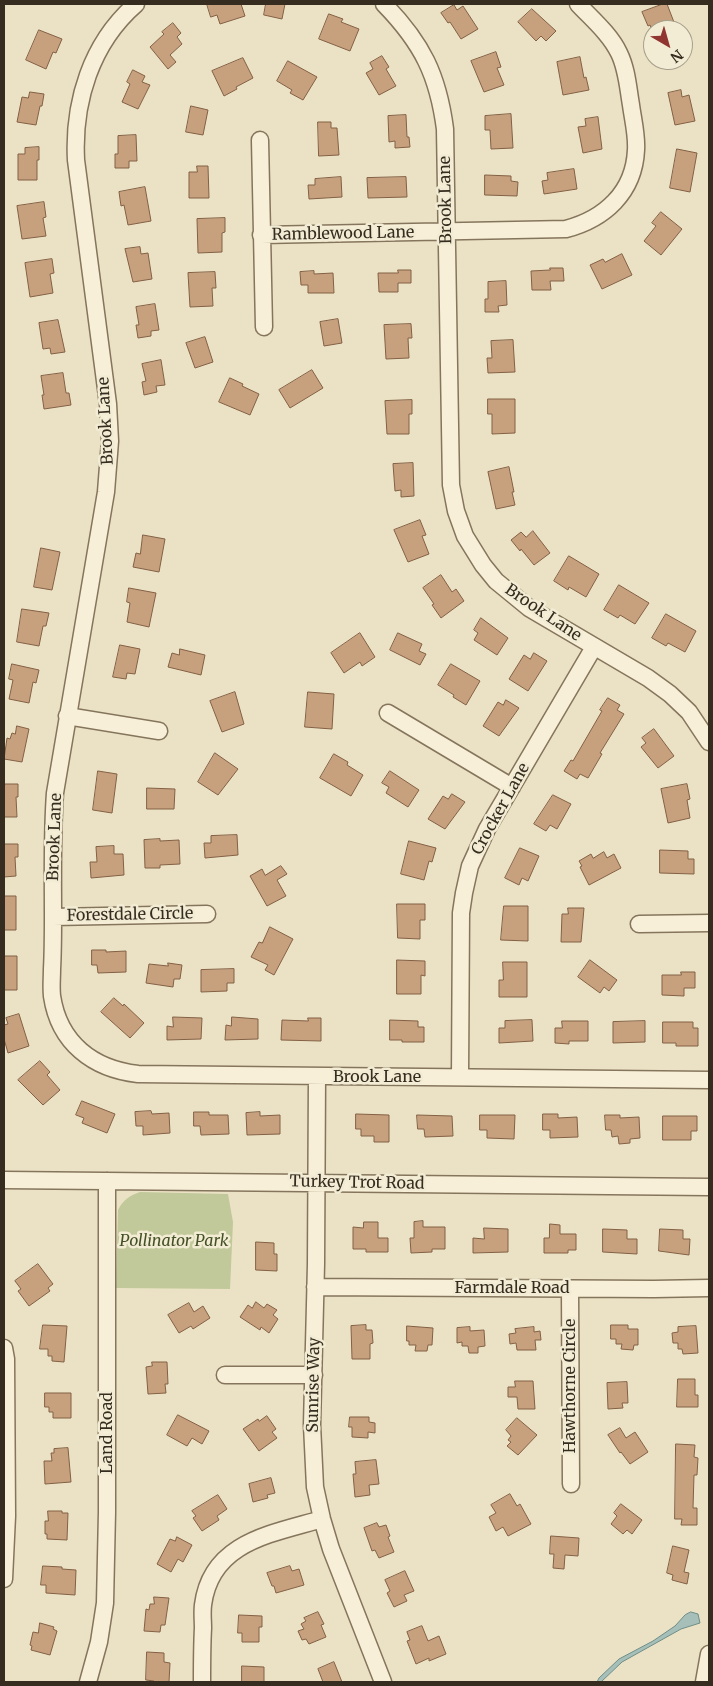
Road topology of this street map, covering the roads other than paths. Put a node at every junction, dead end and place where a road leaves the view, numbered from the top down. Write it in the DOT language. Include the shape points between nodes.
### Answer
graph roads {
  1 [pos="136,4"];
  2 [pos="384,4"];
  3 [pos="578,4"];
  4 [pos="260,140"];
  5 [pos="446,232"];
  6 [pos="261,235"];
  7 [pos="264,327"];
  8 [pos="594,647"];
  9 [pos="388,713"];
  10 [pos="68,716"];
  11 [pos="159,731"];
  12 [pos="709,742"];
  13 [pos="512,788"];
  14 [pos="207,914"];
  15 [pos="54,916"];
  16 [pos="709,923"];
  17 [pos="639,924"];
  18 [pos="317,1077"];
  19 [pos="460,1077"];
  20 [pos="709,1080"];
  21 [pos="4,1180"];
  22 [pos="107,1181"];
  23 [pos="317,1183"];
  24 [pos="709,1187"];
  25 [pos="315,1287"];
  26 [pos="709,1288"];
  27 [pos="570,1289"];
  28 [pos="4,1348"];
  29 [pos="225,1375"];
  30 [pos="314,1375"];
  31 [pos="5,1446"];
  32 [pos="571,1484"];
  33 [pos="322,1520"];
  34 [pos="4,1579"];
  35 [pos="709,1654"];
  36 [pos="88,1682"];
  37 [pos="202,1682"];
  38 [pos="383,1682"];
  39 [pos="704,1682"];
  1 -- 10 [label="street, Brook Lane" via="101,46 84,82 76,121 76,160 110,441 106,492"];
  2 -- 5 [label="street, Brook Lane" via="402,22 418,46 438,92 445,129"];
  3 -- 5 [label="street, Ramblewood Lane" via="610,39 625,69 636,152 624,191 598,216 566,230"];
  4 -- 6 [label="street"];
  5 -- 6 [label="street, Ramblewood Lane"];
  5 -- 8 [label="street, Brook Lane" via="451,485 456,511 471,547 496,581 529,608"];
  6 -- 7 [label="street"];
  8 -- 12 [label="street, Brook Lane" via="670,694 689,712"];
  8 -- 13 [label="street, Crocker Lane"];
  9 -- 13 [label="street"];
  10 -- 11 [label="street"];
  10 -- 15 [label="street, Brook Lane" via="52,830"];
  13 -- 19 [label="street, Crocker Lane" via="475,853 464,893 461,913"];
  14 -- 15 [label="street, Forestdale Circle"];
  15 -- 18 [label="street, Brook Lane" via="52,994 56,1012 66,1035 88,1057 121,1072 138,1074"];
  16 -- 17 [label="street"];
  18 -- 19 [label="street, Brook Lane"];
  18 -- 23 [label="street, Sunrise Way"];
  19 -- 20 [label="street, Brook Lane"];
  21 -- 22 [label="street, Turkey Trot Road"];
  22 -- 23 [label="street, Turkey Trot Road"];
  22 -- 36 [label="street, Land Road" via="105,1604"];
  23 -- 24 [label="street, Turkey Trot Road"];
  23 -- 25 [label="street, Sunrise Way"];
  25 -- 27 [label="street, Farmdale Road"];
  25 -- 30 [label="street, Sunrise Way"];
  26 -- 27 [label="street, Farmdale Road"];
  27 -- 32 [label="street, Hawthorne Circle"];
  28 -- 31 [label="street"];
  29 -- 30 [label="street"];
  30 -- 33 [label="street, Sunrise Way" via="312,1461"];
  31 -- 34 [label="street" via="7,1516"];
  33 -- 37 [label="street" via="248,1542 234,1550 212,1575 202,1607"];
  33 -- 38 [label="street, Sunrise Way"];
  35 -- 39 [label="street"];
}
